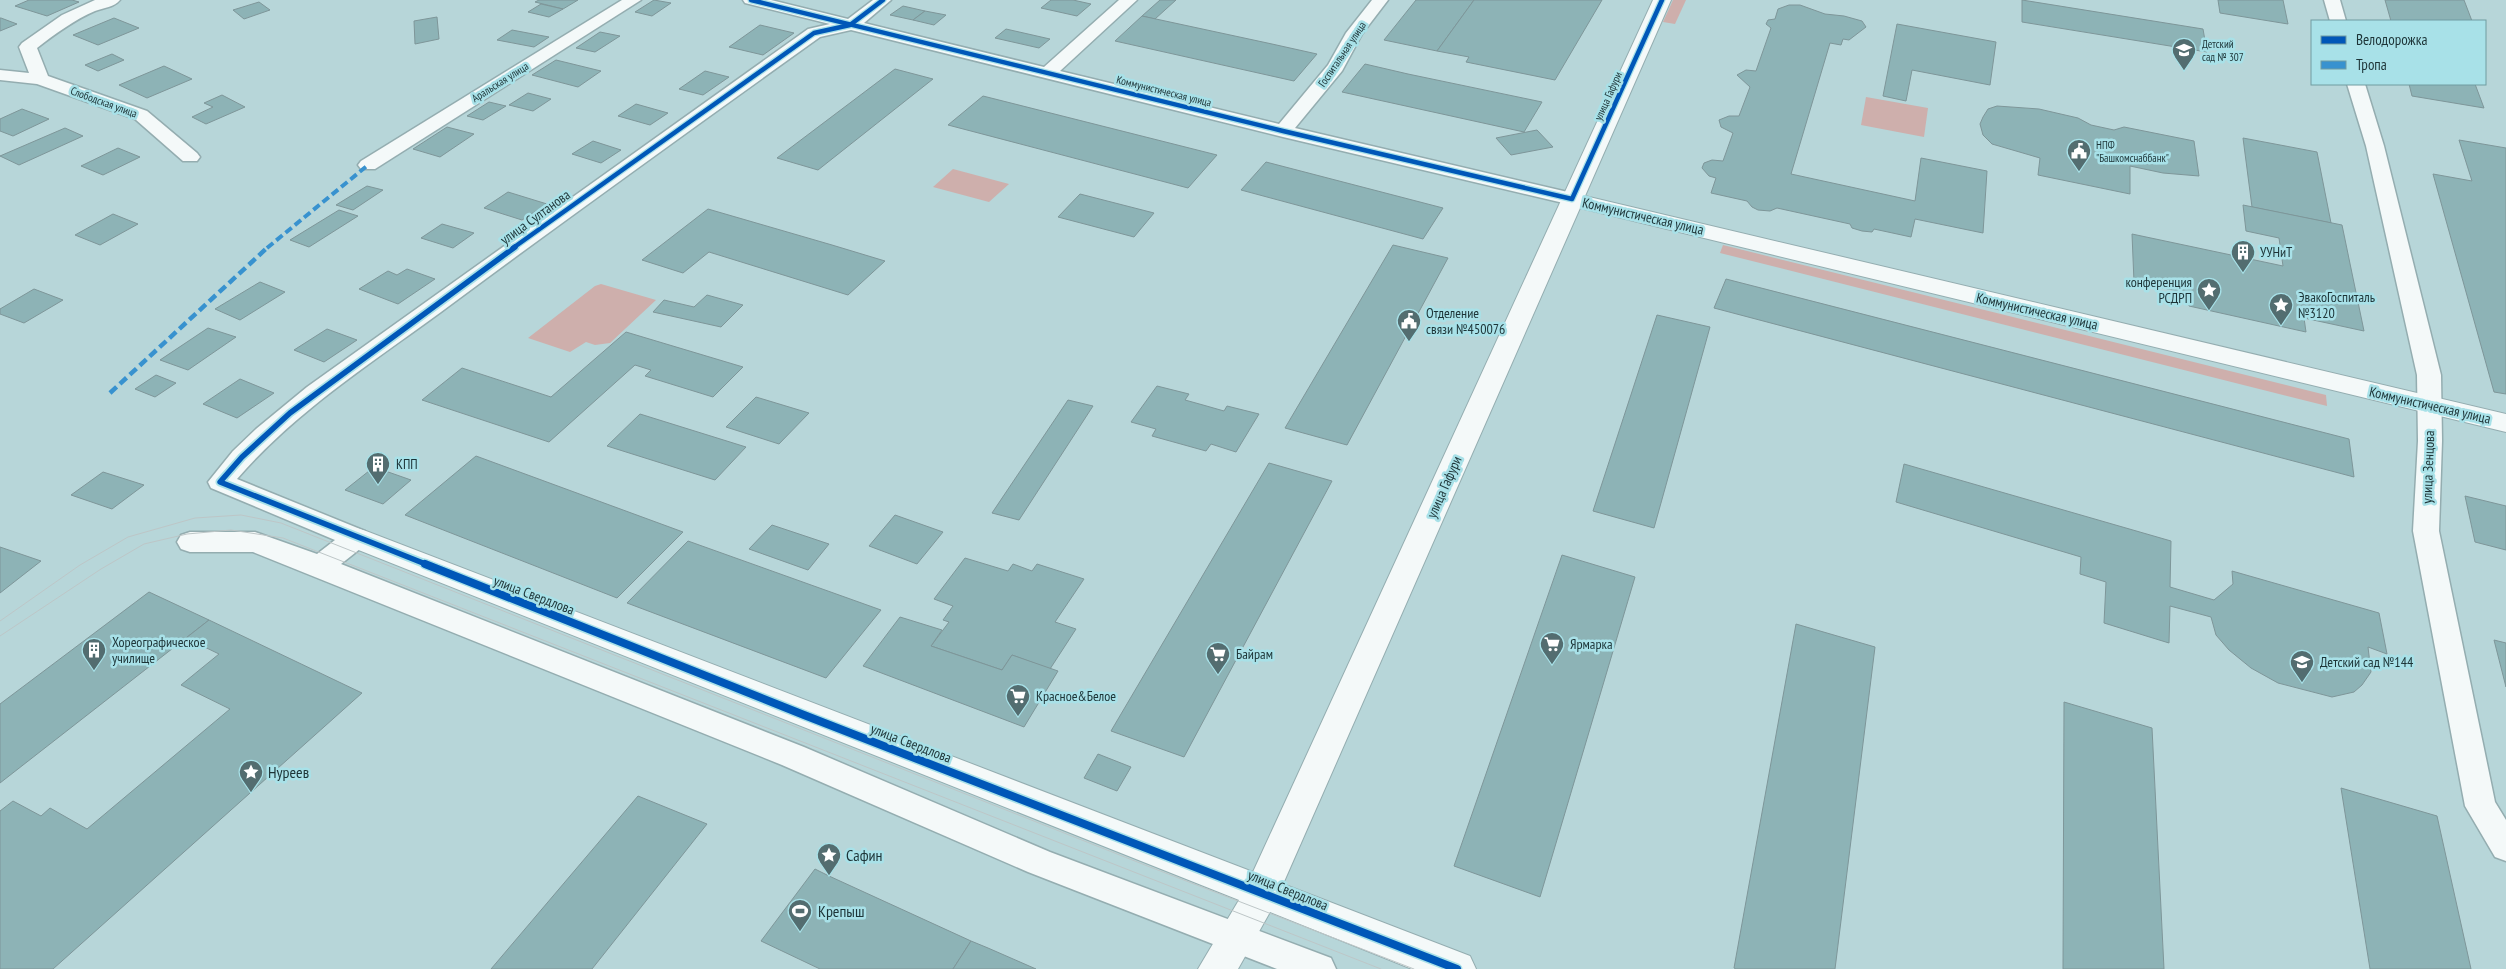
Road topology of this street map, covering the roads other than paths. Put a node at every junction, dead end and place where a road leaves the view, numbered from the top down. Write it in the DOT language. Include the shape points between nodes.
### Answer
graph roads {
  1 [pos="112,0"];
  2 [pos="633,0"];
  3 [pos="751,0"];
  4 [pos="883,0"];
  5 [pos="1129,0"];
  6 [pos="1380,0"];
  7 [pos="1662,0"];
  8 [pos="2332,0"];
  9 [pos="2338,20"];
  10 [pos="850,25"];
  11 [pos="1049,72"];
  12 [pos="0,75"];
  13 [pos="40,79"];
  14 [pos="2356,85"];
  15 [pos="1283,131"];
  16 [pos="190,157"];
  17 [pos="368,165"];
  18 [pos="1572,199"];
  19 [pos="2431,405"];
  20 [pos="2506,423"];
  21 [pos="356,538"];
  22 [pos="190,542"];
  23 [pos="320,566"];
  24 [pos="2506,847"];
  25 [pos="1261,892"];
  26 [pos="1238,939"];
  27 [pos="1217,969"];
  28 [pos="1320,969"];
  29 [pos="1457,969"];
  1 -- 13 [label="street" via="57,24 28,47"];
  2 -- 17 [label="street, Аральская улица"];
  3 -- 10 [label="street, Коммунистическая улица"];
  4 -- 10 [label="street, улица Султанова"];
  5 -- 11 [label="street"];
  6 -- 15 [label="street, Госпитальная улица" via="1354,33 1336,67"];
  7 -- 18 [label="main road, улица Гафури"];
  8 -- 9 [label="street"];
  10 -- 11 [label="street, Коммунистическая улица"];
  10 -- 21 [label="street, улица Султанова" via="814,33 508,252 281,419 243,454 220,482"];
  11 -- 15 [label="street, Коммунистическая улица"];
  12 -- 13 [label="street, Слободская улица"];
  13 -- 16 [label="street, Слободская улица" via="141,115"];
  14 -- 19 [label="street, улица Зенцова" via="2375,146 2429,374"];
  15 -- 18 [label="street, Коммунистическая улица"];
  18 -- 19 [label="main road, Коммунистическая улица"];
  18 -- 25 [label="main road, улица Гафури"];
  19 -- 20 [label="main road, Коммунистическая улица"];
  19 -- 24 [label="street, улица Зенцова" via="2426,531 2480,806"];
  21 -- 23 [label="street"];
  21 -- 25 [label="main road, улица Свердлова"];
  22 -- 23 [label="street" via="254,542"];
  23 -- 26 [label="street" via="793,756 1039,862"];
  25 -- 26 [label="main road, улица Гафури"];
  25 -- 29 [label="main road, улица Свердлова"];
  26 -- 27 [label="main road, улица Гафури"];
  26 -- 28 [label="street"];
}
